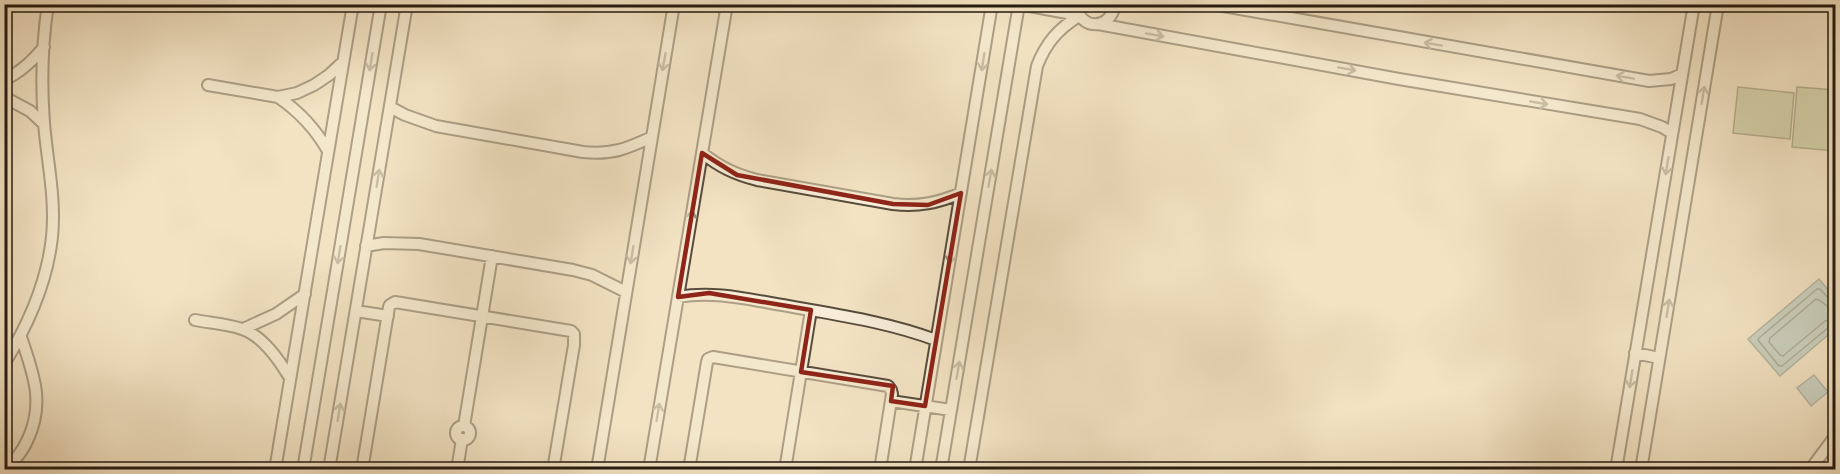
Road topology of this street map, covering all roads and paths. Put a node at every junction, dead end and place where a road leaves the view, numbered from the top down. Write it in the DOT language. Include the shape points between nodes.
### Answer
graph roads {
  1 [pos="48,4"];
  2 [pos="352,4"];
  3 [pos="381,4"];
  4 [pos="407,4"];
  5 [pos="674,4"];
  6 [pos="726,4"];
  7 [pos="992,4"];
  8 [pos="1115,4"];
  9 [pos="1212,4"];
  10 [pos="1694,4"];
  11 [pos="1718,4"];
  12 [pos="1078,12"];
  13 [pos="1098,24"];
  14 [pos="44,47"];
  15 [pos="343,62"];
  16 [pos="1682,74"];
  17 [pos="4,80"];
  18 [pos="208,85"];
  19 [pos="4,97"];
  20 [pos="278,97"];
  21 [pos="390,108"];
  22 [pos="44,124"];
  23 [pos="1672,133"];
  24 [pos="652,137"];
  25 [pos="328,151"];
  26 [pos="702,153"];
  27 [pos="961,193"];
  28 [pos="366,246"];
  29 [pos="492,256"];
  30 [pos="626,292"];
  31 [pos="305,294"];
  32 [pos="678,297"];
  33 [pos="811,310"];
  34 [pos="356,311"];
  35 [pos="388,316"];
  36 [pos="482,317"];
  37 [pos="195,320"];
  38 [pos="243,329"];
  39 [pos="21,337"];
  40 [pos="936,340"];
  41 [pos="1635,354"];
  42 [pos="1659,358"];
  43 [pos="4,364"];
  44 [pos="801,372"];
  45 [pos="290,378"];
  46 [pos="891,401"];
  47 [pos="925,406"];
  48 [pos="951,410"];
  49 [pos="1836,435"];
  50 [pos="4,468"];
  51 [pos="275,470"];
  52 [pos="303,470"];
  53 [pos="329,470"];
  54 [pos="362,470"];
  55 [pos="457,470"];
  56 [pos="553,470"];
  57 [pos="597,470"];
  58 [pos="649,470"];
  59 [pos="689,470"];
  60 [pos="785,470"];
  61 [pos="880,470"];
  62 [pos="915,470"];
  63 [pos="942,470"];
  64 [pos="969,470"];
  65 [pos="1616,470"];
  66 [pos="1641,470"];
  67 [pos="1810,470"];
  1 -- 14 [label="street"];
  2 -- 15 [label="street"];
  3 -- 52 [label="street, one-way"];
  4 -- 21 [label="street"];
  5 -- 24 [label="street, one-way"];
  6 -- 26 [label="street"];
  7 -- 27 [label="street, one-way"];
  8 -- 13 [label="street" via="1110,19"];
  16 -- 9 [label="street, one-way" via="1649,81"];
  10 -- 16 [label="street"];
  42 -- 11 [label="street, one-way"];
  12 -- 13 [label="street" via="1084,21"];
  48 -- 12 [label="street, one-way" via="1019,4"];
  12 -- 64 [label="street" via="1053,37 1037,66"];
  13 -- 23 [label="street, one-way" via="1640,119"];
  14 -- 17 [label="street" via="31,62"];
  14 -- 22 [label="street"];
  15 -- 20 [label="street" via="314,85"];
  15 -- 25 [label="street"];
  16 -- 23 [label="street"];
  18 -- 20 [label="street"];
  19 -- 22 [label="street"];
  20 -- 25 [label="street" via="308,120"];
  21 -- 24 [label="street" via="436,126 583,152 619,151"];
  28 -- 21 [label="street, one-way"];
  22 -- 39 [label="street" via="53,200 52,236 36,305"];
  23 -- 41 [label="street, one-way"];
  24 -- 30 [label="street, one-way"];
  25 -- 31 [label="street"];
  26 -- 27 [label="street" via="737,175 893,204 928,205"];
  32 -- 26 [label="street, one-way"];
  27 -- 40 [label="street, one-way"];
  28 -- 29 [label="street" via="402,242"];
  28 -- 34 [label="street"];
  29 -- 30 [label="street" via="592,275"];
  29 -- 36 [label="street"];
  30 -- 57 [label="street"];
  31 -- 38 [label="street" via="276,314"];
  31 -- 45 [label="street"];
  32 -- 33 [label="street" via="709,293"];
  58 -- 32 [label="street, one-way"];
  33 -- 40 [label="street" via="888,325"];
  33 -- 44 [label="street"];
  34 -- 35 [label="street"];
  53 -- 34 [label="street, one-way"];
  35 -- 36 [label="street" via="390,304 395,302"];
  35 -- 54 [label="street"];
  36 -- 55 [label="street" via="464,426 470,435 462,440"];
  36 -- 56 [label="street" via="574,334"];
  37 -- 38 [label="street"];
  38 -- 45 [label="street" via="270,350"];
  39 -- 43 [label="street"];
  39 -- 50 [label="street" via="34,377 36,417 25,447"];
  40 -- 47 [label="street"];
  41 -- 42 [label="street"];
  41 -- 65 [label="street, one-way"];
  42 -- 66 [label="street"];
  44 -- 46 [label="street" via="884,385 891,390"];
  44 -- 59 [label="street" via="708,359"];
  44 -- 60 [label="street"];
  45 -- 51 [label="street"];
  46 -- 47 [label="street"];
  46 -- 61 [label="street"];
  47 -- 48 [label="street"];
  47 -- 62 [label="street"];
  48 -- 63 [label="street"];
  49 -- 67 [label="street"];
}
